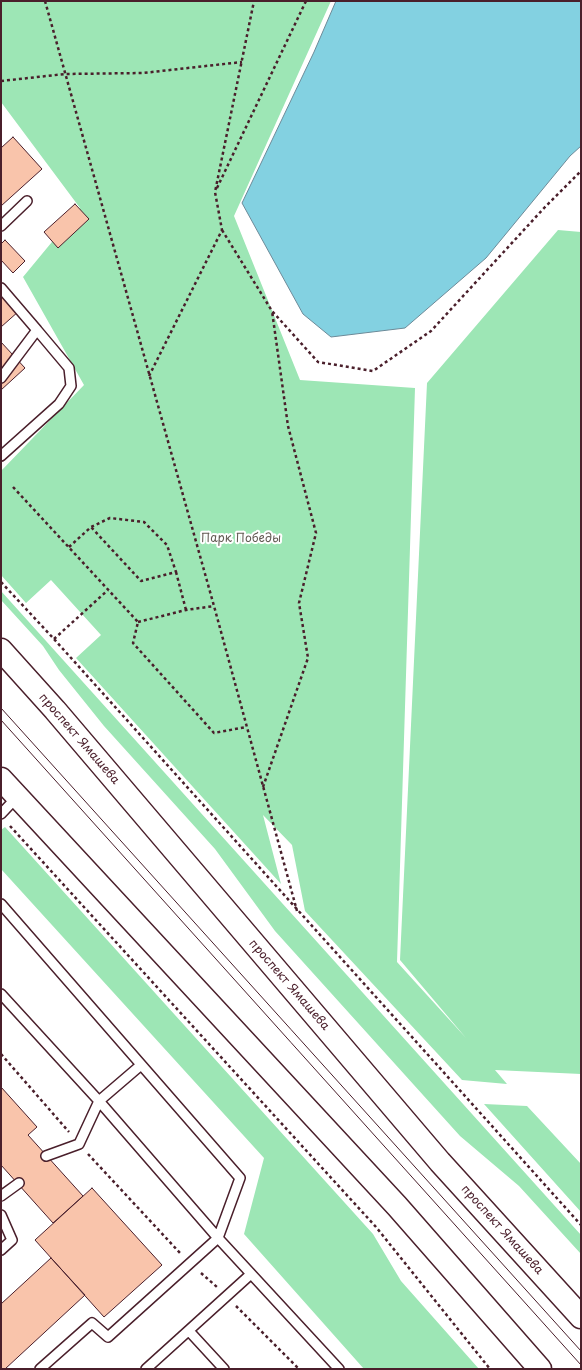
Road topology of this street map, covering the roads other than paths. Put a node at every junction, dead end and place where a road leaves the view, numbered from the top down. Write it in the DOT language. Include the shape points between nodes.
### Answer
graph roads {
  1 [pos="27,201"];
  2 [pos="1,226"];
  3 [pos="1,288"];
  4 [pos="37,330"];
  5 [pos="1,378"];
  6 [pos="1,456"];
  7 [pos="1,650"];
  8 [pos="1,779"];
  9 [pos="18,796"];
  10 [pos="4,818"];
  11 [pos="1,904"];
  12 [pos="1,994"];
  13 [pos="141,1065"];
  14 [pos="99,1101"];
  15 [pos="46,1156"];
  16 [pos="18,1183"];
  17 [pos="1,1196"];
  18 [pos="1,1215"];
  19 [pos="218,1238"];
  20 [pos="1,1250"];
  21 [pos="251,1274"];
  22 [pos="577,1309"];
  23 [pos="188,1331"];
  24 [pos="40,1369"];
  25 [pos="146,1369"];
  26 [pos="224,1369"];
  27 [pos="339,1369"];
  28 [pos="540,1369"];
  1 -- 2 [label="lane"];
  3 -- 4 [label="lane"];
  4 -- 5 [label="lane"];
  4 -- 6 [label="lane" via="69,368 71,386 58,404"];
  7 -- 22 [label="main road, проспект Ямашева" via="440,1162"];
  8 -- 9 [label="main road"];
  9 -- 10 [label="lane"];
  9 -- 28 [label="main road" via="397,1206"];
  11 -- 13 [label="lane"];
  12 -- 14 [label="lane"];
  13 -- 14 [label="lane"];
  13 -- 19 [label="lane" via="240,1178"];
  14 -- 15 [label="lane" via="79,1144"];
  14 -- 19 [label="lane"];
  16 -- 17 [label="lane"];
  18 -- 20 [label="lane" via="12,1240"];
  19 -- 21 [label="lane"];
  19 -- 24 [label="lane" via="108,1337 92,1323"];
  21 -- 23 [label="lane"];
  21 -- 27 [label="lane"];
  23 -- 25 [label="lane"];
  23 -- 26 [label="lane"];
}
